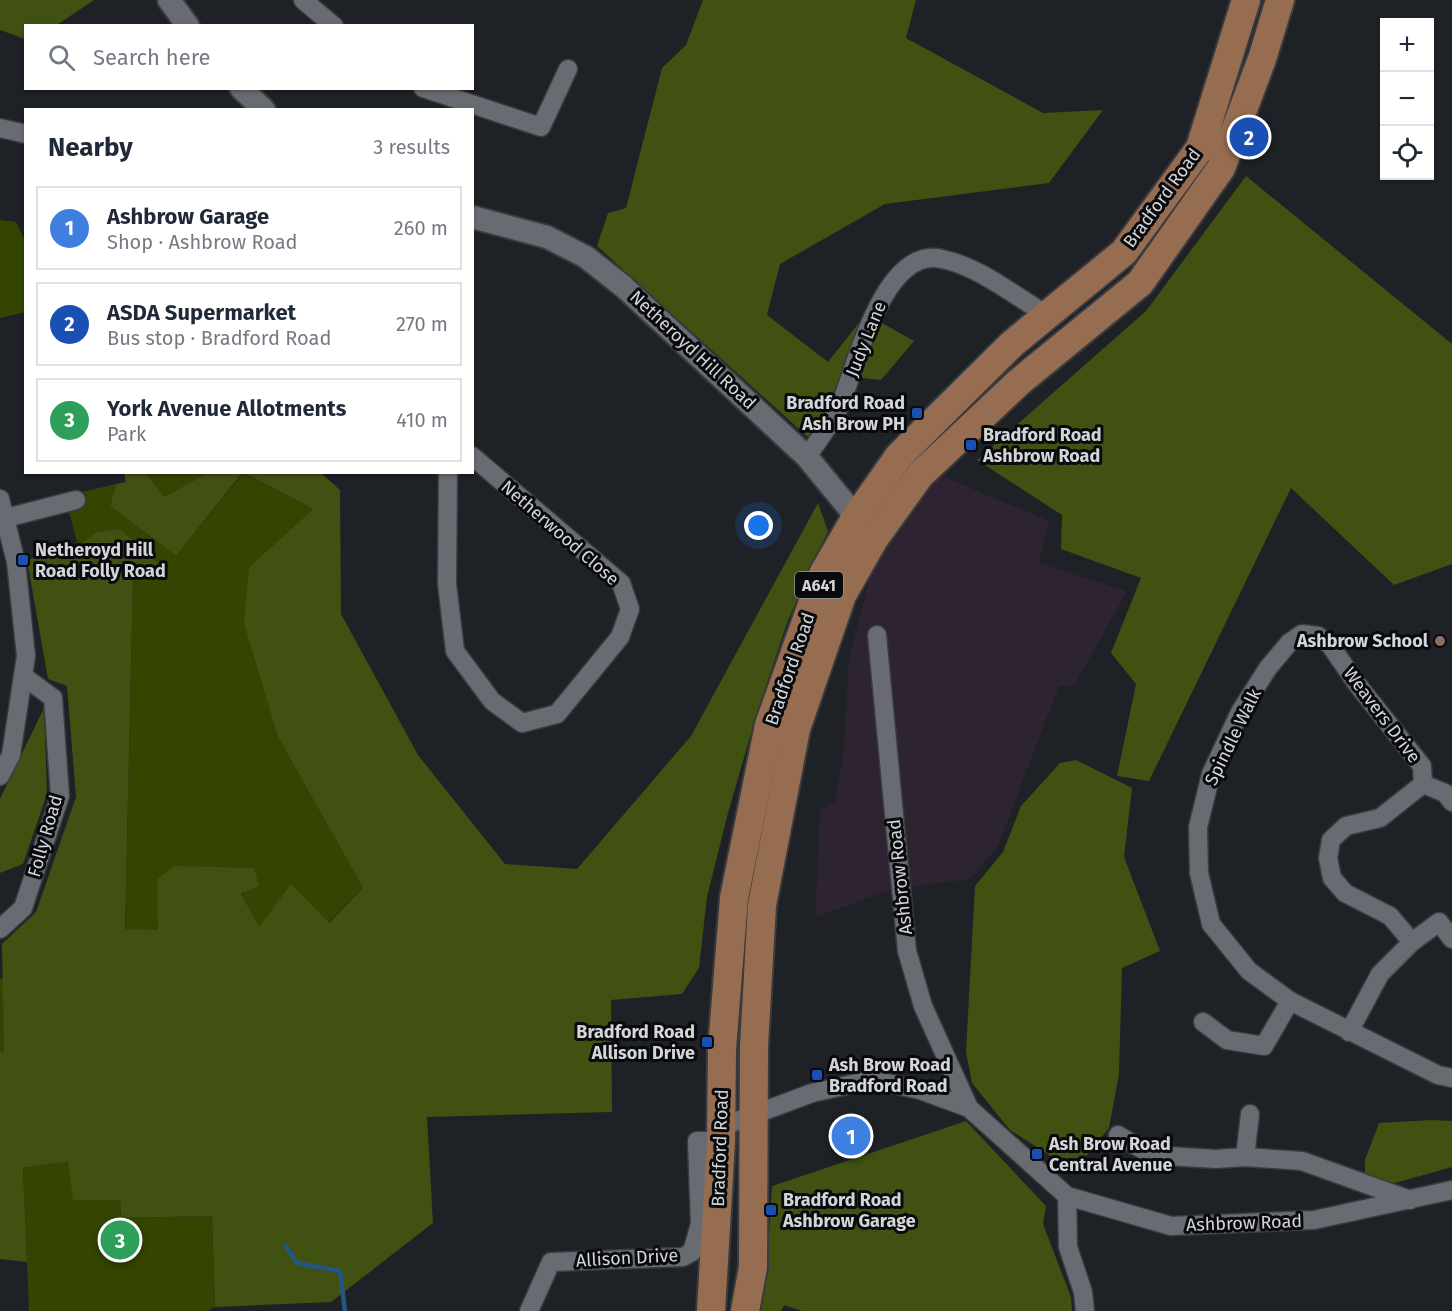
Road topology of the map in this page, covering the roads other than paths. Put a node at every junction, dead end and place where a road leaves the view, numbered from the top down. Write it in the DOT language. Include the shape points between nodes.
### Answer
graph roads {
  1 [pos="169,0"];
  2 [pos="303,0"];
  3 [pos="1246,0"];
  4 [pos="1280,0"];
  5 [pos="187,24"];
  6 [pos="332,24"];
  7 [pos="568,69"];
  8 [pos="243,90"];
  9 [pos="429,90"];
  10 [pos="262,108"];
  11 [pos="0,128"];
  12 [pos="24,134"];
  13 [pos="474,219"];
  14 [pos="1047,315"];
  15 [pos="474,458"];
  16 [pos="807,458"];
  17 [pos="909,465"];
  18 [pos="448,474"];
  19 [pos="0,499"];
  20 [pos="76,500"];
  21 [pos="856,517"];
  22 [pos="6,518"];
  23 [pos="874,539"];
  24 [pos="1302,634"];
  25 [pos="877,635"];
  26 [pos="23,675"];
  27 [pos="0,776"];
  28 [pos="1423,784"];
  29 [pos="1452,802"];
  30 [pos="0,929"];
  31 [pos="1452,939"];
  32 [pos="1412,942"];
  33 [pos="1290,1001"];
  34 [pos="1203,1022"];
  35 [pos="1349,1032"];
  36 [pos="1452,1078"];
  37 [pos="969,1108"];
  38 [pos="1250,1114"];
  39 [pos="754,1116"];
  40 [pos="721,1134"];
  41 [pos="1118,1135"];
  42 [pos="1245,1156"];
  43 [pos="1452,1190"];
  44 [pos="1067,1196"];
  45 [pos="1412,1201"];
  46 [pos="692,1252"];
  47 [pos="715,1272"];
  48 [pos="529,1311"];
  49 [pos="711,1311"];
  50 [pos="745,1311"];
  51 [pos="1085,1311"];
  1 -- 5 [label="street"];
  2 -- 6 [label="street"];
  3 -- 14 [label="main road, Bradford Road / A641" via="1200,148 1124,252"];
  4 -- 17 [label="main road, Bradford Road / A641" via="1221,168 1140,283"];
  7 -- 9 [label="street" via="541,127"];
  8 -- 10 [label="street"];
  11 -- 12 [label="street"];
  13 -- 16 [label="street, Netheroyd Hill Road" via="547,237 586,257 624,287"];
  14 -- 16 [label="street, Judy Lane" via="974,271 942,258 918,262 887,290 875,309 840,405"];
  14 -- 17 [label="main road, Bradford Road / A641" via="1012,344"];
  15 -- 18 [label="street, Netherwood Close" via="621,583 624,590 630,609 620,637 557,714 522,723 492,700 455,651 447,584"];
  16 -- 21 [label="street, Netheroyd Hill Road"];
  17 -- 21 [label="main road, Bradford Road / A641"];
  17 -- 23 [label="main road, Bradford Road / A641"];
  19 -- 22 [label="street"];
  20 -- 22 [label="street"];
  21 -- 23 [label="street, Netheroyd Hill Road"];
  21 -- 40 [label="main road, Bradford Road / A641" via="823,574 769,725 734,898 722,1049"];
  22 -- 26 [label="street" via="25,638"];
  23 -- 39 [label="main road, Bradford Road / A641" via="842,596 796,729 762,905"];
  24 -- 28 [label="street, Weavers Drive" via="1318,636 1330,645 1422,766"];
  24 -- 33 [label="street, Spindle Walk" via="1268,668 1240,712 1211,774 1198,827 1199,873 1211,924 1249,971"];
  25 -- 37 [label="street, Ashbrow Road" via="907,951 923,1006"];
  26 -- 27 [label="street" via="11,755"];
  26 -- 30 [label="street, Folly Road" via="53,698 60,796 23,908"];
  28 -- 29 [label="street, Weavers Drive" via="1445,793"];
  28 -- 32 [label="street, Weavers Drive" via="1380,818 1346,826 1331,840 1328,858 1332,878 1345,893 1390,916"];
  31 -- 32 [label="street" via="1439,922"];
  32 -- 35 [label="street" via="1380,974"];
  33 -- 34 [label="street" via="1264,1046 1227,1040"];
  33 -- 35 [label="street, Spindle Walk"];
  35 -- 36 [label="street, Spindle Walk"];
  37 -- 39 [label="street, Ashbrow Road" via="878,1080 812,1093"];
  37 -- 44 [label="street, Ashbrow Road"];
  38 -- 42 [label="street"];
  39 -- 40 [label="street, Ashbrow Road"];
  39 -- 50 [label="main road, A641" via="753,1267"];
  40 -- 46 [label="street, Allison Drive" via="697,1141 700,1224"];
  40 -- 47 [label="main road, Bradford Road / A641"];
  41 -- 42 [label="street" via="1152,1155 1216,1159"];
  42 -- 45 [label="street" via="1302,1161"];
  43 -- 45 [label="street, Ashbrow Road"];
  44 -- 45 [label="street, Ashbrow Road" via="1171,1226 1314,1220"];
  44 -- 51 [label="street" via="1068,1247"];
  46 -- 47 [label="street"];
  46 -- 48 [label="street, Allison Drive" via="683,1257 551,1262"];
  47 -- 49 [label="main road, Bradford Road / A641"];
}
